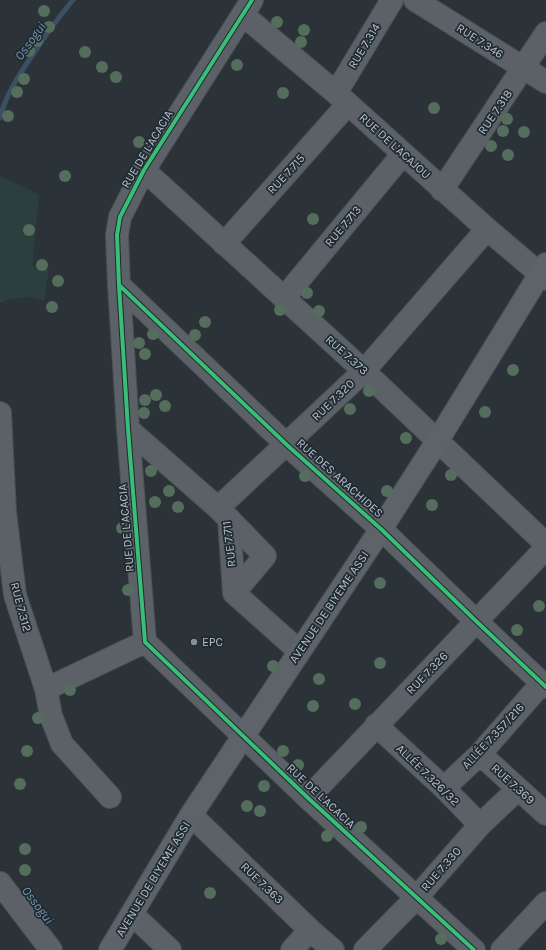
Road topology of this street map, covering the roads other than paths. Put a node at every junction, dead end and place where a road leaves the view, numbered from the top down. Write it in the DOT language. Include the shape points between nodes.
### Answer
graph roads {
  1 [pos="392,0"];
  2 [pos="426,3"];
  3 [pos="248,8"];
  4 [pos="546,33"];
  5 [pos="524,68"];
  6 [pos="546,82"];
  7 [pos="342,98"];
  8 [pos="403,154"];
  9 [pos="144,170"];
  10 [pos="442,190"];
  11 [pos="487,229"];
  12 [pos="224,244"];
  13 [pos="544,272"];
  14 [pos="119,285"];
  15 [pos="284,298"];
  16 [pos="364,371"];
  17 [pos="0,413"];
  18 [pos="128,429"];
  19 [pos="438,440"];
  20 [pos="287,444"];
  21 [pos="224,513"];
  22 [pos="381,529"];
  23 [pos="546,544"];
  24 [pos="546,548"];
  25 [pos="234,592"];
  26 [pos="476,621"];
  27 [pos="145,642"];
  28 [pos="299,651"];
  29 [pos="544,685"];
  30 [pos="46,689"];
  31 [pos="376,725"];
  32 [pos="243,736"];
  33 [pos="480,754"];
  34 [pos="444,788"];
  35 [pos="518,788"];
  36 [pos="110,797"];
  37 [pos="308,798"];
  38 [pos="546,814"];
  39 [pos="191,815"];
  40 [pos="480,825"];
  41 [pos="0,883"];
  42 [pos="416,898"];
  43 [pos="546,903"];
  44 [pos="132,914"];
  45 [pos="310,930"];
  46 [pos="51,950"];
  47 [pos="110,950"];
  48 [pos="170,950"];
  49 [pos="292,950"];
  50 [pos="333,950"];
  51 [pos="365,950"];
  52 [pos="474,950"];
  53 [pos="502,950"];
  1 -- 7 [label="street, RUE 7.314"];
  2 -- 5 [label="street, RUE 7.346"];
  3 -- 7 [label="street, RUE DE L'ACAJOU"];
  3 -- 9 [label="street, RUE DE L'ACACIA"];
  4 -- 5 [label="street, RUE 7.318"];
  5 -- 6 [label="street, RUE 7.346"];
  5 -- 10 [label="street, RUE 7.318"];
  7 -- 8 [label="street, RUE DE L'ACAJOU"];
  7 -- 12 [label="street, RUE 7.715"];
  8 -- 10 [label="street, RUE DE L'ACAJOU"];
  8 -- 15 [label="street, RUE 7.713"];
  9 -- 12 [label="street, RUE 7.373"];
  9 -- 14 [label="street, RUE DE L'ACACIA" via="120,217 117,235"];
  10 -- 11 [label="street, RUE DE L'ACAJOU"];
  11 -- 13 [label="street, RUE DE L'ACAJOU"];
  11 -- 16 [label="street, RUE 7.320"];
  12 -- 15 [label="street, RUE 7.373"];
  13 -- 19 [label="main road, AVENUE DE BIYEME ASSI"];
  14 -- 18 [label="street, RUE DE L'ACACIA"];
  14 -- 20 [label="street, RUE DES ARACHIDES"];
  15 -- 16 [label="street, RUE 7.373"];
  16 -- 19 [label="street, RUE 7.373"];
  16 -- 20 [label="street, RUE 7.320"];
  17 -- 30 [label="street, RUE 7.312" via="5,512 15,595"];
  18 -- 21 [label="street, RUE 7.711"];
  18 -- 27 [label="street, RUE DE L'ACACIA"];
  19 -- 22 [label="main road, AVENUE DE BIYEME ASSI"];
  19 -- 23 [label="street, RUE 7.373"];
  20 -- 21 [label="street, RUE 7.320"];
  20 -- 22 [label="street, RUE DES ARACHIDES"];
  21 -- 25 [label="street, RUE 7.711"];
  21 -- 25 [label="street" via="265,556"];
  22 -- 26 [label="street, RUE DES ARACHIDES"];
  22 -- 28 [label="main road, AVENUE DE BIYEME ASSI"];
  24 -- 26 [label="street, RUE 7.326"];
  25 -- 28 [label="street"];
  26 -- 29 [label="street, RUE DES ARACHIDES"];
  26 -- 31 [label="street, RUE 7.326"];
  27 -- 30 [label="street"];
  27 -- 32 [label="street, RUE DE L'ACACIA"];
  28 -- 32 [label="main road, AVENUE DE BIYEME ASSI"];
  29 -- 33 [label="street, ALLÉE 7.357/216"];
  30 -- 36 [label="street, RUE 7.312" via="51,716 62,744"];
  31 -- 34 [label="street, ALLÉE 7.326/32"];
  31 -- 37 [label="street, RUE 7.326"];
  32 -- 37 [label="street, RUE DE L'ACACIA"];
  32 -- 39 [label="main road, AVENUE DE BIYEME ASSI"];
  33 -- 34 [label="street, ALLÉE 7.357/216"];
  33 -- 35 [label="street, RUE 7.369"];
  34 -- 40 [label="street, ALLÉE 7.326/32"];
  35 -- 38 [label="street, RUE 7.369"];
  35 -- 40 [label="street, RUE 7.330"];
  37 -- 42 [label="street, RUE DE L'ACACIA"];
  39 -- 44 [label="main road, AVENUE DE BIYEME ASSI"];
  39 -- 45 [label="street, RUE 7.363"];
  40 -- 42 [label="street, RUE 7.330"];
  41 -- 46 [label="street"];
  42 -- 51 [label="street, RUE 7.330"];
  42 -- 52 [label="street, RUE DE L'ACACIA"];
  43 -- 53 [label="street"];
  44 -- 47 [label="main road, AVENUE DE BIYEME ASSI"];
  44 -- 48 [label="street"];
  45 -- 49 [label="street"];
  45 -- 50 [label="street, RUE 7.363"];
}
